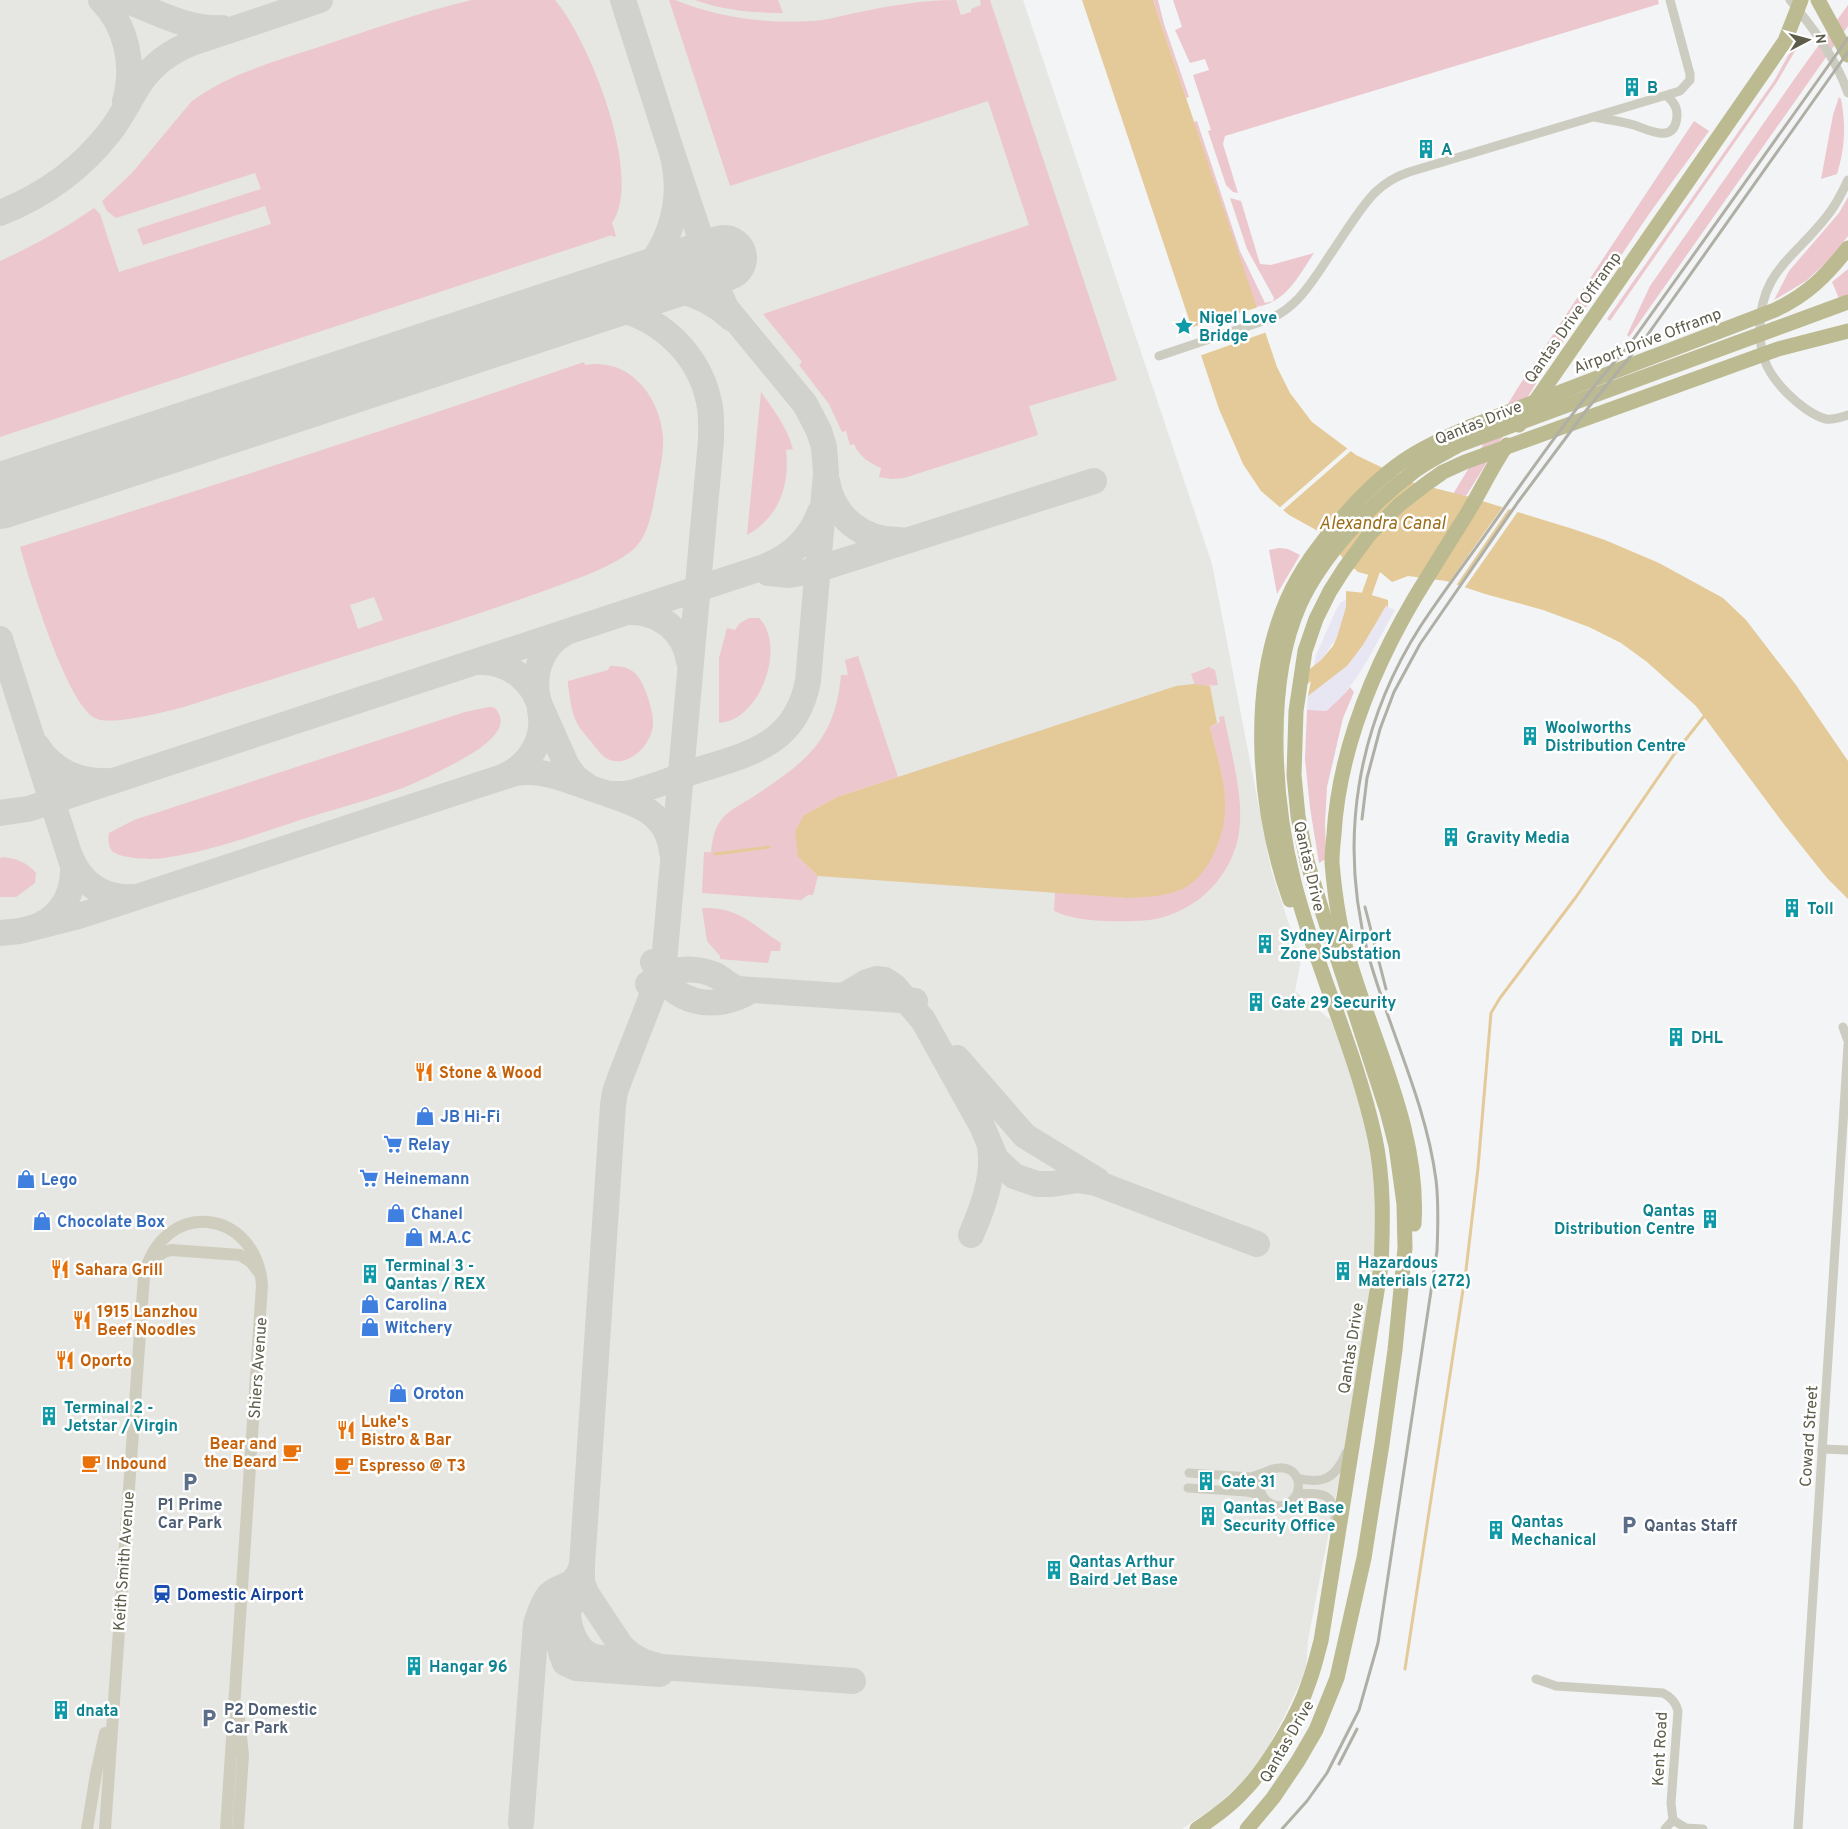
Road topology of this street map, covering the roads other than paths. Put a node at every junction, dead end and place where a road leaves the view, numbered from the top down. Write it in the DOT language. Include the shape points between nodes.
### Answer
graph roads {
  1 [pos="1670,0"];
  2 [pos="1790,0"];
  3 [pos="1801,0"];
  4 [pos="1818,0"];
  5 [pos="1824,0"];
  6 [pos="1848,34"];
  7 [pos="1848,55"];
  8 [pos="1848,93"];
  9 [pos="1666,96"];
  10 [pos="1592,117"];
  11 [pos="1848,180"];
  12 [pos="1848,248"];
  13 [pos="1848,302"];
  14 [pos="1848,312"];
  15 [pos="1779,328"];
  16 [pos="1848,331"];
  17 [pos="1848,337"];
  18 [pos="1778,350"];
  19 [pos="1159,356"];
  20 [pos="1848,415"];
  21 [pos="1270,777"];
  22 [pos="1843,1027"];
  23 [pos="1848,1043"];
  24 [pos="163,1238"];
  25 [pos="138,1285"];
  26 [pos="1400,1302"];
  27 [pos="1354,1429"];
  28 [pos="1822,1449"];
  29 [pos="1848,1450"];
  30 [pos="1268,1471"];
  31 [pos="1297,1478"];
  32 [pos="1297,1494"];
  33 [pos="1265,1499"];
  34 [pos="1336,1541"];
  35 [pos="1536,1679"];
  36 [pos="1673,1820"];
  37 [pos="88,1829"];
  38 [pos="105,1829"];
  39 [pos="226,1829"];
  40 [pos="238,1829"];
  41 [pos="1197,1829"];
  42 [pos="1247,1829"];
  43 [pos="1665,1829"];
  44 [pos="1702,1829"];
  45 [pos="1798,1829"];
  1 -- 9 [label="street" via="1690,80 1680,91"];
  2 -- 8 [label="street" via="1825,44"];
  3 -- 26 [label="highway, Qantas Drive Offramp" via="1785,41 1499,456 1479,496 1414,600 1380,664 1358,719 1335,812 1332,862 1340,924 1348,956 1401,1115 1410,1160 1415,1202 1413,1237"];
  4 -- 7 [label="highway"];
  5 -- 6 [label="highway"];
  9 -- 10 [label="street"];
  9 -- 10 [label="street" via="1675,104 1677,117 1671,129 1662,134"];
  10 -- 19 [label="street" via="1393,178 1367,200 1299,299 1284,312"];
  11 -- 20 [label="street" via="1826,217 1772,276 1762,301 1760,322 1764,362 1789,395 1827,419"];
  12 -- 21 [label="highway, Airport Drive Offramp" via="1814,286 1794,301 1472,426 1430,444 1393,468 1352,507 1317,548 1287,598 1277,628 1262,709"];
  13 -- 15 [label="highway"];
  14 -- 15 [label="highway"];
  15 -- 21 [label="highway, Qantas Drive" via="1459,446 1413,472 1388,493 1347,534 1321,568 1292,624 1278,698 1276,750"];
  16 -- 18 [label="highway"];
  17 -- 18 [label="highway"];
  18 -- 26 [label="highway, Qantas Drive" via="1443,472 1399,505 1369,535 1330,591 1316,619 1305,652 1296,711 1294,775 1298,816 1307,861 1396,1146 1406,1226"];
  21 -- 27 [label="highway, Qantas Drive" via="1294,882 1360,1080 1375,1140 1383,1216 1381,1266"];
  22 -- 23 [label="street, Coward Street"];
  23 -- 28 [label="street, Coward Street"];
  24 -- 38 [label="street, Keith Smith Avenue" via="147,1264 142,1292"];
  24 -- 39 [label="street, Shiers Avenue" via="178,1226 190,1223 224,1227 240,1236 250,1247 261,1277"];
  25 -- 37 [label="street, Keith Smith Avenue" via="108,1716"];
  25 -- 40 [label="street, Shiers Avenue" via="149,1262 164,1252 179,1250 240,1255 259,1272 264,1286 266,1307 239,1706 243,1755"];
  26 -- 42 [label="highway, Qantas Drive" via="1394,1366 1364,1558 1337,1678 1316,1730 1298,1761"];
  27 -- 31 [label="street" via="1343,1461 1333,1475 1313,1482"];
  27 -- 34 [label="highway, Qantas Drive"];
  28 -- 29 [label="street"];
  28 -- 45 [label="street, Coward Street"];
  30 -- 31 [label="street" via="1286,1468"];
  30 -- 33 [label="street" via="1260,1488"];
  30 -- 33 [label="street" via="1251,1476 1193,1473 1192,1488 1246,1492"];
  31 -- 32 [label="street"];
  32 -- 33 [label="street" via="1294,1500 1284,1505 1274,1505"];
  32 -- 34 [label="street" via="1328,1496 1334,1506"];
  34 -- 41 [label="highway, Qantas Drive" via="1320,1641 1309,1683 1294,1716 1271,1757 1243,1793"];
  35 -- 36 [label="street, Kent Road" via="1556,1686 1663,1693 1671,1697 1678,1711 1671,1803"];
  36 -- 43 [label="street"];
  36 -- 44 [label="street" via="1686,1828"];
}
